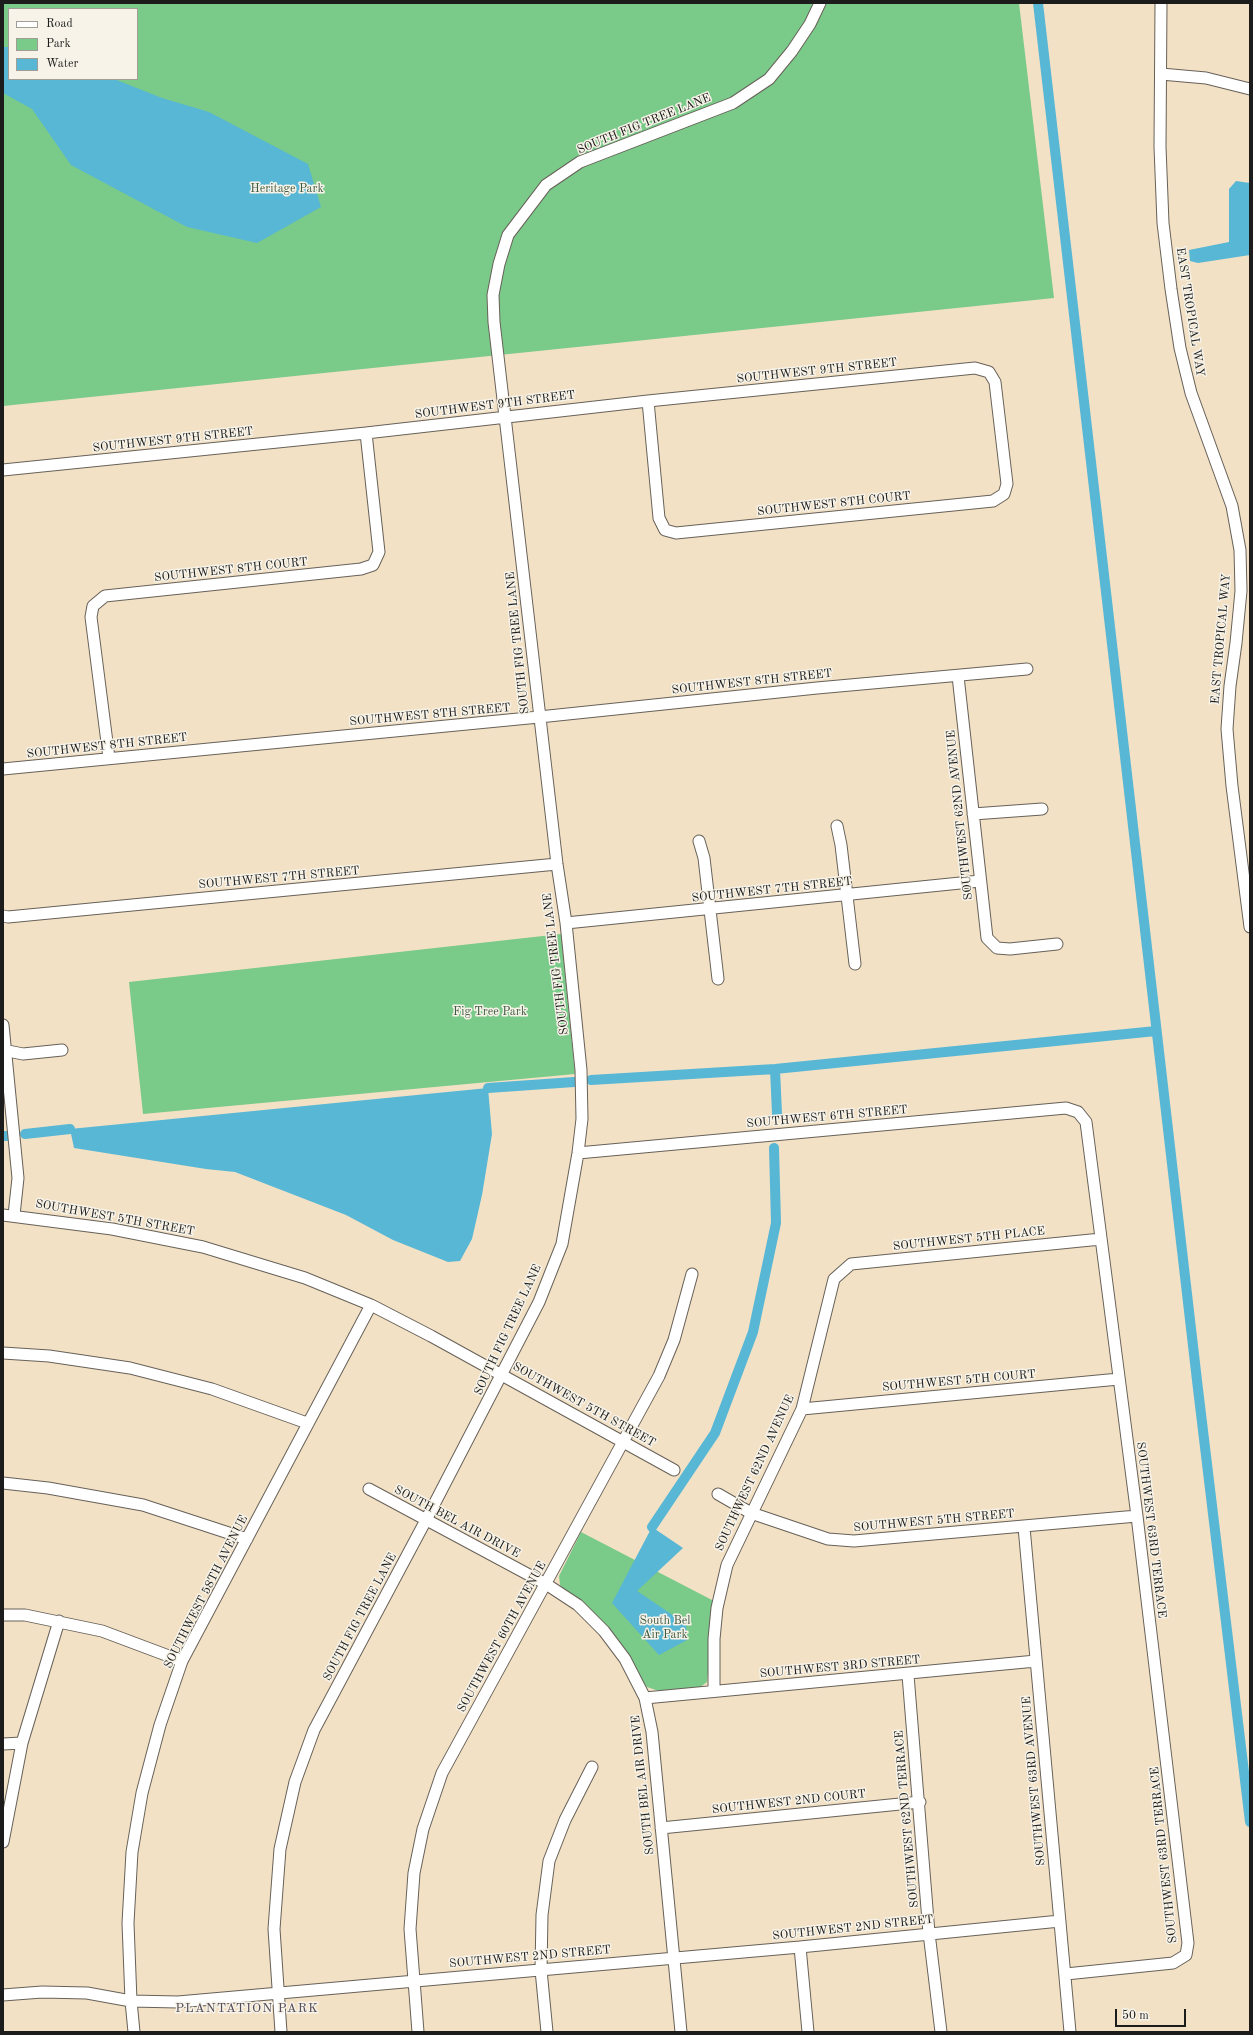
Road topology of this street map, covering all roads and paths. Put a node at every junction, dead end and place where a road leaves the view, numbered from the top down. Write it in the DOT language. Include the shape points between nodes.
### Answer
graph roads {
  1 [pos="820,3"];
  2 [pos="1161,3"];
  3 [pos="1161,74"];
  4 [pos="1250,89"];
  5 [pos="648,401"];
  6 [pos="506,418"];
  7 [pos="366,433"];
  8 [pos="3,470"];
  9 [pos="1004,494"];
  10 [pos="1026,669"];
  11 [pos="958,676"];
  12 [pos="539,717"];
  13 [pos="109,758"];
  14 [pos="3,769"];
  15 [pos="1042,808"];
  16 [pos="973,814"];
  17 [pos="837,826"];
  18 [pos="699,841"];
  19 [pos="557,864"];
  20 [pos="980,881"];
  21 [pos="847,895"];
  22 [pos="709,910"];
  23 [pos="3,916"];
  24 [pos="566,923"];
  25 [pos="1250,927"];
  26 [pos="1057,944"];
  27 [pos="855,964"];
  28 [pos="718,979"];
  29 [pos="3,1025"];
  30 [pos="5,1050"];
  31 [pos="62,1050"];
  32 [pos="1078,1112"];
  33 [pos="578,1153"];
  34 [pos="3,1215"];
  35 [pos="14,1215"];
  36 [pos="1101,1239"];
  37 [pos="842,1270"];
  38 [pos="692,1274"];
  39 [pos="371,1305"];
  40 [pos="3,1353"];
  41 [pos="503,1374"];
  42 [pos="1119,1379"];
  43 [pos="802,1409"];
  44 [pos="308,1423"];
  45 [pos="624,1443"];
  46 [pos="674,1470"];
  47 [pos="3,1483"];
  48 [pos="369,1490"];
  49 [pos="718,1494"];
  50 [pos="752,1513"];
  51 [pos="1137,1516"];
  52 [pos="426,1520"];
  53 [pos="1024,1527"];
  54 [pos="247,1539"];
  55 [pos="546,1584"];
  56 [pos="3,1615"];
  57 [pos="59,1621"];
  58 [pos="182,1661"];
  59 [pos="1036,1661"];
  60 [pos="908,1675"];
  61 [pos="714,1691"];
  62 [pos="645,1698"];
  63 [pos="22,1743"];
  64 [pos="3,1744"];
  65 [pos="592,1767"];
  66 [pos="920,1802"];
  67 [pos="661,1828"];
  68 [pos="3,1842"];
  69 [pos="1060,1921"];
  70 [pos="929,1933"];
  71 [pos="800,1947"];
  72 [pos="672,1957"];
  73 [pos="541,1970"];
  74 [pos="1066,1974"];
  75 [pos="413,1981"];
  76 [pos="278,1994"];
  77 [pos="3,1995"];
  78 [pos="131,2001"];
  79 [pos="134,2032"];
  80 [pos="281,2032"];
  81 [pos="418,2032"];
  82 [pos="547,2032"];
  83 [pos="680,2032"];
  84 [pos="808,2032"];
  85 [pos="941,2032"];
  86 [pos="1070,2032"];
  1 -- 6 [label="street, SOUTH FIG TREE LANE" via="792,51 769,79 733,103 580,162 546,185 524,212 508,235 493,295"];
  2 -- 3 [label="street, EAST TROPICAL WAY"];
  3 -- 4 [label="street" via="1206,78"];
  3 -- 25 [label="street, EAST TROPICAL WAY" via="1163,223 1180,348 1191,393 1232,506 1240,550 1241,591 1227,729"];
  5 -- 6 [label="street, SOUTHWEST 9TH STREET"];
  5 -- 9 [label="street, SOUTHWEST 9TH STREET" via="975,368 989,372 995,382 1007,484"];
  5 -- 9 [label="street, SOUTHWEST 8TH COURT" via="659,518 666,530 676,533 993,502"];
  6 -- 7 [label="street, SOUTHWEST 9TH STREET"];
  6 -- 12 [label="street, SOUTH FIG TREE LANE"];
  7 -- 8 [label="street, SOUTHWEST 9TH STREET"];
  7 -- 13 [label="street, SOUTHWEST 8TH COURT" via="379,552 373,564 361,569 105,596 93,606 91,617"];
  10 -- 11 [label="street, SOUTHWEST 8TH STREET"];
  11 -- 12 [label="street, SOUTHWEST 8TH STREET"];
  11 -- 16 [label="street, SOUTHWEST 62ND AVENUE"];
  12 -- 13 [label="street, SOUTHWEST 8TH STREET"];
  12 -- 19 [label="street, SOUTH FIG TREE LANE"];
  13 -- 14 [label="street, SOUTHWEST 8TH STREET"];
  15 -- 16 [label="street"];
  16 -- 20 [label="street, SOUTHWEST 62ND AVENUE"];
  17 -- 21 [label="street"];
  18 -- 22 [label="street" via="704,858"];
  19 -- 23 [label="street, SOUTHWEST 7TH STREET"];
  19 -- 24 [label="street, SOUTH FIG TREE LANE"];
  20 -- 21 [label="street, SOUTHWEST 7TH STREET"];
  20 -- 26 [label="street, SOUTHWEST 62ND AVENUE" via="987,938 997,948"];
  21 -- 22 [label="street, SOUTHWEST 7TH STREET"];
  21 -- 27 [label="street"];
  22 -- 24 [label="street, SOUTHWEST 7TH STREET"];
  22 -- 28 [label="street"];
  24 -- 33 [label="street, SOUTH FIG TREE LANE" via="581,1070 582,1119"];
  29 -- 30 [label="street"];
  30 -- 31 [label="street" via="23,1054"];
  30 -- 35 [label="street" via="18,1178"];
  32 -- 33 [label="street, SOUTHWEST 6TH STREET" via="1066,1108"];
  32 -- 36 [label="street, SOUTHWEST 63RD TERRACE" via="1086,1122"];
  33 -- 41 [label="street, SOUTH FIG TREE LANE" via="562,1244 539,1302"];
  34 -- 35 [label="street, SOUTHWEST 5TH STREET"];
  35 -- 39 [label="street, SOUTHWEST 5TH STREET" via="112,1229 203,1246 305,1278"];
  36 -- 37 [label="street, SOUTHWEST 5TH PLACE" via="851,1264"];
  36 -- 42 [label="street, SOUTHWEST 63RD TERRACE"];
  37 -- 43 [label="street, SOUTHWEST 62ND AVENUE" via="834,1279"];
  38 -- 45 [label="street, SOUTHWEST 60TH AVENUE" via="674,1340 659,1376"];
  39 -- 41 [label="street, SOUTHWEST 5TH STREET"];
  39 -- 44 [label="street, SOUTHWEST 58TH AVENUE"];
  40 -- 44 [label="street" via="48,1356 130,1368 212,1389"];
  41 -- 45 [label="street, SOUTHWEST 5TH STREET"];
  41 -- 52 [label="street, SOUTH FIG TREE LANE"];
  42 -- 43 [label="street, SOUTHWEST 5TH COURT"];
  42 -- 51 [label="street, SOUTHWEST 63RD TERRACE"];
  43 -- 50 [label="street, SOUTHWEST 62ND AVENUE"];
  44 -- 54 [label="street, SOUTHWEST 58TH AVENUE"];
  45 -- 46 [label="street, SOUTHWEST 5TH STREET"];
  45 -- 55 [label="street, SOUTHWEST 60TH AVENUE"];
  47 -- 54 [label="street" via="48,1488 143,1505"];
  48 -- 52 [label="street, SOUTH BEL AIR DRIVE"];
  49 -- 50 [label="street, SOUTHWEST 5TH STREET"];
  50 -- 53 [label="street, SOUTHWEST 5TH STREET" via="828,1538 854,1541"];
  50 -- 61 [label="street, SOUTHWEST 62ND AVENUE" via="727,1565 717,1608"];
  51 -- 53 [label="street, SOUTHWEST 5TH STREET"];
  51 -- 74 [label="street, SOUTHWEST 63RD TERRACE" via="1188,1943 1186,1955 1173,1963"];
  52 -- 55 [label="street, SOUTH BEL AIR DRIVE"];
  52 -- 76 [label="street, SOUTH FIG TREE LANE" via="314,1730 294,1782 280,1849 274,1928"];
  53 -- 59 [label="street, SOUTHWEST 63RD AVENUE"];
  54 -- 58 [label="street, SOUTHWEST 58TH AVENUE"];
  55 -- 62 [label="street, SOUTH BEL AIR DRIVE" via="578,1605 604,1631 625,1659"];
  55 -- 75 [label="street, SOUTHWEST 60TH AVENUE" via="440,1780 423,1829 414,1873 410,1929"];
  56 -- 57 [label="street" via="25,1615"];
  57 -- 58 [label="street" via="102,1631"];
  57 -- 63 [label="street"];
  58 -- 78 [label="street, SOUTHWEST 58TH AVENUE" via="160,1725 142,1793 132,1852 128,1923"];
  59 -- 60 [label="street, SOUTHWEST 3RD STREET"];
  59 -- 69 [label="street, SOUTHWEST 63RD AVENUE"];
  60 -- 61 [label="street, SOUTHWEST 3RD STREET"];
  60 -- 66 [label="street, SOUTHWEST 62ND TERRACE"];
  61 -- 62 [label="street, SOUTHWEST 3RD STREET"];
  62 -- 67 [label="street, SOUTH BEL AIR DRIVE" via="652,1732"];
  63 -- 64 [label="street"];
  63 -- 68 [label="street"];
  65 -- 73 [label="street" via="565,1820 549,1861 542,1915"];
  66 -- 67 [label="street, SOUTHWEST 2ND COURT"];
  66 -- 70 [label="street, SOUTHWEST 62ND TERRACE"];
  67 -- 72 [label="street, SOUTH BEL AIR DRIVE"];
  69 -- 70 [label="street, SOUTHWEST 2ND STREET"];
  69 -- 74 [label="street, SOUTHWEST 63RD AVENUE"];
  70 -- 71 [label="street, SOUTHWEST 2ND STREET"];
  70 -- 85 [label="street, SOUTHWEST 62ND TERRACE"];
  71 -- 72 [label="street, SOUTHWEST 2ND STREET"];
  71 -- 84 [label="street"];
  72 -- 73 [label="street, SOUTHWEST 2ND STREET"];
  72 -- 83 [label="street, SOUTH BEL AIR DRIVE"];
  73 -- 75 [label="street, SOUTHWEST 2ND STREET"];
  73 -- 82 [label="street"];
  74 -- 86 [label="street, SOUTHWEST 63RD AVENUE"];
  75 -- 76 [label="street, SOUTHWEST 2ND STREET"];
  75 -- 81 [label="street, SOUTHWEST 60TH AVENUE"];
  76 -- 78 [label="street, SOUTHWEST 2ND STREET" via="178,2002"];
  76 -- 80 [label="street, SOUTH FIG TREE LANE"];
  77 -- 78 [label="street, SOUTHWEST 2ND STREET" via="42,1992 87,1993"];
  78 -- 79 [label="street, SOUTHWEST 58TH AVENUE"];
}
